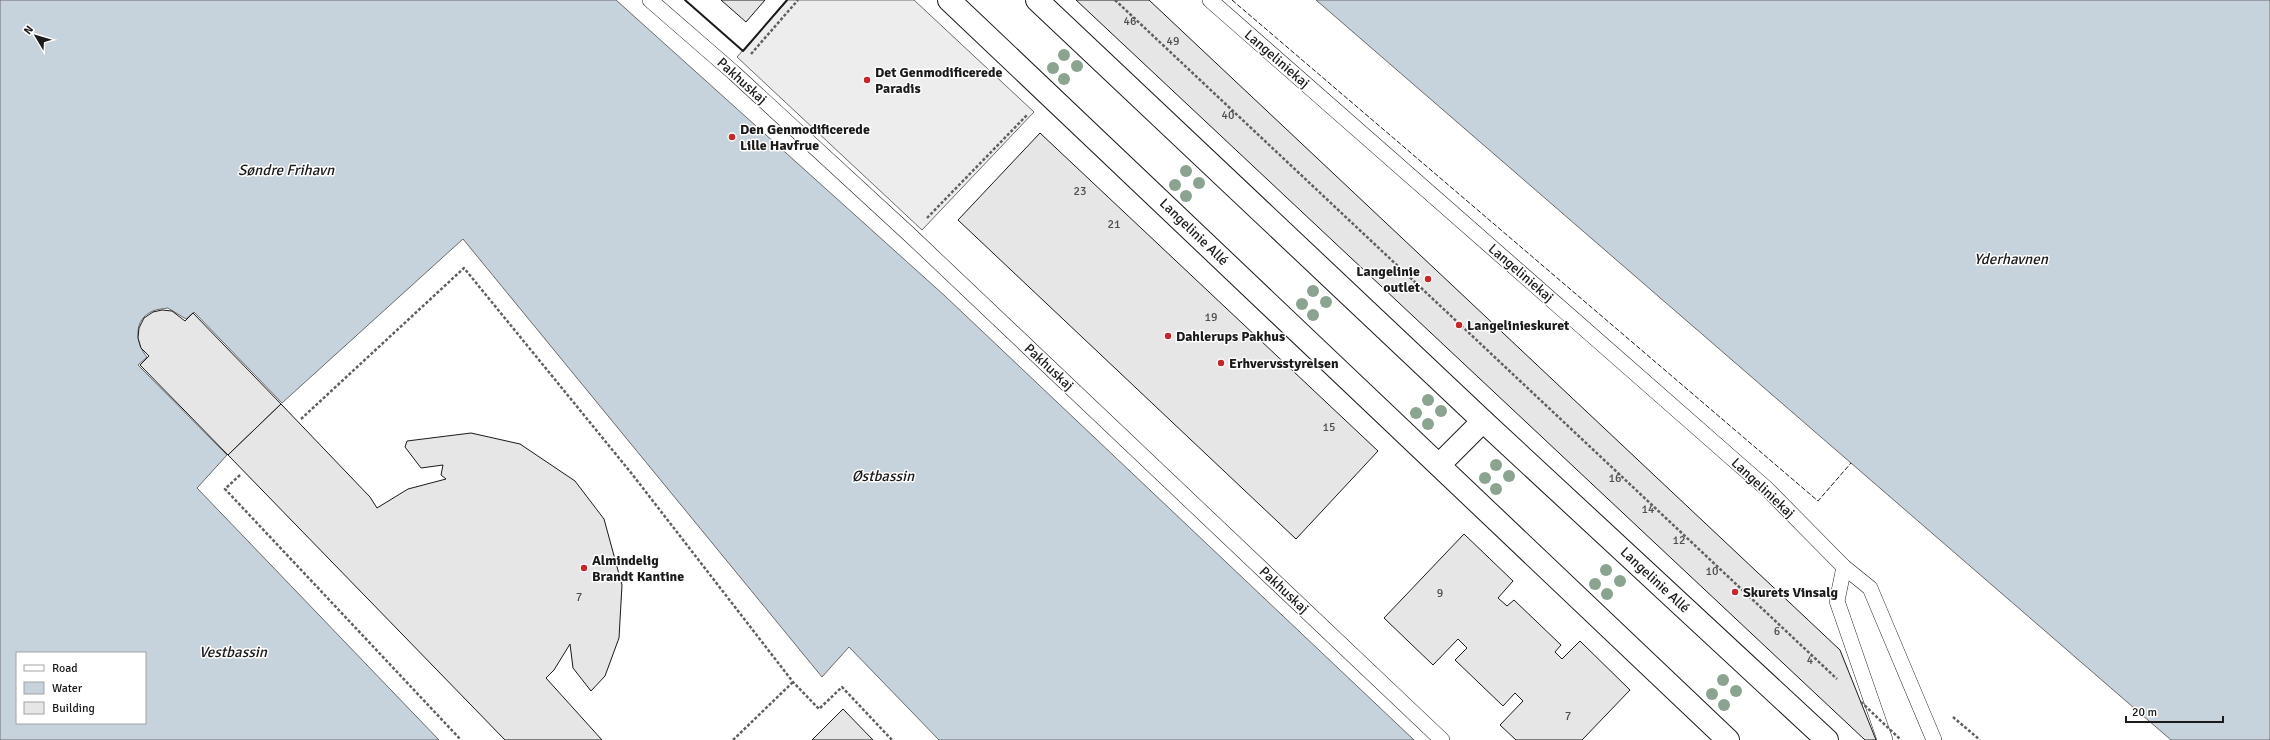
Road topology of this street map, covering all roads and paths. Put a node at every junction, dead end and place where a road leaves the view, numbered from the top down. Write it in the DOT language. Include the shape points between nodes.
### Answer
graph roads {
  1 [pos="650,0"];
  2 [pos="798,0"];
  3 [pos="949,0"];
  4 [pos="1036,0"];
  5 [pos="1115,0"];
  6 [pos="1210,0"];
  7 [pos="734,73"];
  8 [pos="1048,93"];
  9 [pos="910,235"];
  10 [pos="301,419"];
  11 [pos="1483,421"];
  12 [pos="1439,465"];
  13 [pos="240,475"];
  14 [pos="1844,567"];
  15 [pos="1838,680"];
  16 [pos="793,682"];
  17 [pos="1855,696"];
  18 [pos="461,740"];
  19 [pos="733,740"];
  20 [pos="892,740"];
  21 [pos="1442,740"];
  22 [pos="1728,740"];
  23 [pos="1827,740"];
  24 [pos="1885,740"];
  25 [pos="1901,740"];
  26 [pos="1934,740"];
  1 -- 7 [label="lane, Pakhuskaj"];
  2 -- 7 [label="path"];
  3 -- 8 [label="street, Langelinie Allé"];
  4 -- 11 [label="street, Langelinie Allé"];
  5 -- 15 [label="path"];
  6 -- 14 [label="lane, Langeliniekaj" via="1767,489"];
  7 -- 9 [label="lane, Pakhuskaj"];
  8 -- 9 [label="path"];
  8 -- 12 [label="street, Langelinie Allé"];
  9 -- 21 [label="lane, Pakhuskaj"];
  10 -- 16 [label="path" via="464,268 632,474"];
  11 -- 12 [label="street"];
  11 -- 23 [label="street, Langelinie Allé"];
  12 -- 22 [label="street, Langelinie Allé"];
  13 -- 18 [label="path" via="225,489"];
  14 -- 24 [label="lane" via="1837,601"];
  14 -- 26 [label="lane, Langeliniekaj" via="1870,588"];
  16 -- 19 [label="path"];
  16 -- 20 [label="path" via="819,709 842,687"];
  17 -- 25 [label="path, bridge"];
}
